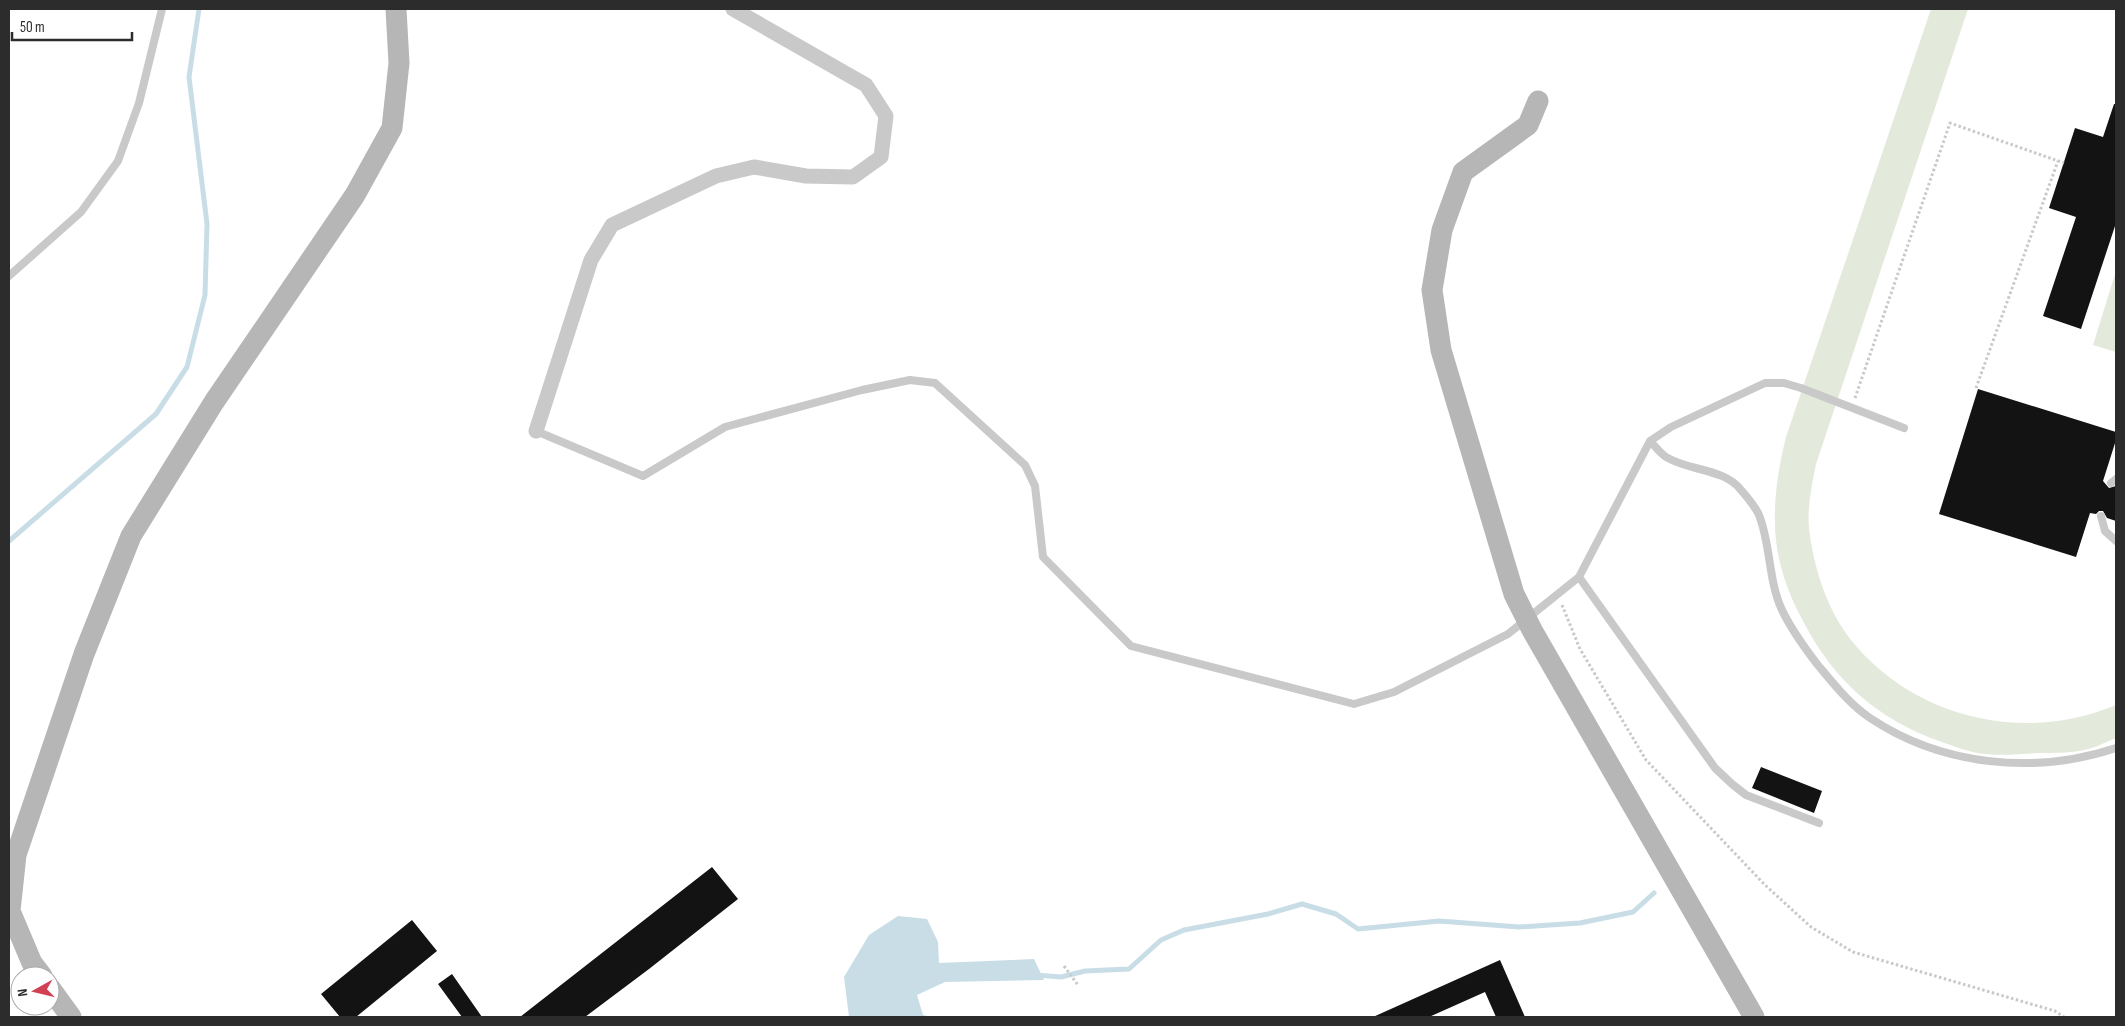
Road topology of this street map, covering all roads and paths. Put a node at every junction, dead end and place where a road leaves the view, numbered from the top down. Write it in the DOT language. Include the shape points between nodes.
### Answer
graph roads {
  1 [pos="162,9"];
  2 [pos="396,9"];
  3 [pos="732,9"];
  4 [pos="1538,101"];
  5 [pos="2058,161"];
  6 [pos="2064,163"];
  7 [pos="9,276"];
  8 [pos="1976,388"];
  9 [pos="1851,408"];
  10 [pos="1904,428"];
  11 [pos="536,431"];
  12 [pos="1650,441"];
  13 [pos="2101,516"];
  14 [pos="2116,541"];
  15 [pos="1579,577"];
  16 [pos="1557,594"];
  17 [pos="1526,619"];
  18 [pos="2116,748"];
  19 [pos="1818,823"];
  20 [pos="34,966"];
  21 [pos="1064,966"];
  22 [pos="1078,984"];
  23 [pos="60,1002"];
  24 [pos="71,1017"];
  25 [pos="1754,1017"];
  26 [pos="2064,1017"];
  1 -- 7 [label="lane" via="139,103 118,161 81,212"];
  2 -- 20 [label="street" via="399,63 392,128 355,195 214,402 131,536 84,654 16,855 10,911"];
  3 -- 11 [label="street" via="866,84 886,116 880,157 853,177 806,176 754,167 716,176 612,225 591,260"];
  4 -- 17 [label="street" via="1528,125 1463,172 1442,230 1432,290 1441,350 1514,594"];
  5 -- 6 [label="path"];
  5 -- 8 [label="path"];
  5 -- 9 [label="path" via="1950,123"];
  9 -- 10 [label="lane"];
  9 -- 12 [label="lane" via="1802,388 1784,383 1765,383 1671,427"];
  11 -- 17 [label="lane" via="643,476 725,427 862,390 910,380 935,383 1025,465 1035,486 1043,557 1131,646 1354,704 1394,692 1508,634"];
  12 -- 15 [label="lane"];
  12 -- 18 [label="lane" via="1666,457 1715,472 1740,488 1758,514 1782,610 1804,648 1845,697 1869,718 1921,745 1984,762 2017,763 2089,757"];
  13 -- 14 [label="lane" via="2105,531"];
  15 -- 16 [label="lane"];
  15 -- 19 [label="lane" via="1715,768 1746,795"];
  16 -- 17 [label="lane"];
  16 -- 26 [label="path" via="1580,648 1646,760 1765,885 1811,928 1853,952 2055,1011"];
  17 -- 25 [label="street"];
  21 -- 22 [label="path"];
  23 -- 24 [label="street"];
}
